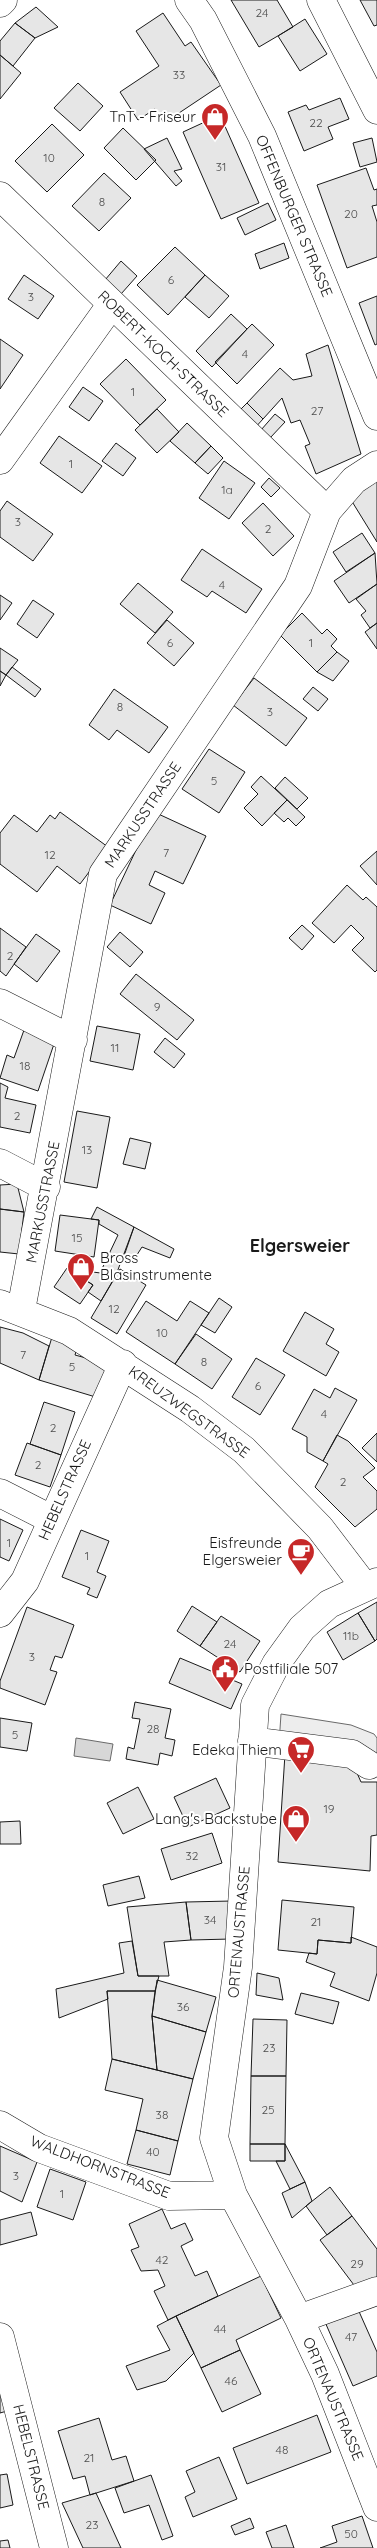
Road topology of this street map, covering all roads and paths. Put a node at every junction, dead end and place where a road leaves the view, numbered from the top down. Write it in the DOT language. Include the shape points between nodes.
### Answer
graph roads {
  1 [pos="3,0"];
  2 [pos="321,0"];
  3 [pos="0,3"];
  4 [pos="197,7"];
  5 [pos="377,110"];
  6 [pos="0,196"];
  7 [pos="111,305"];
  8 [pos="377,416"];
  9 [pos="0,460"];
  10 [pos="377,465"];
  11 [pos="327,511"];
  12 [pos="0,1003"];
  13 [pos="73,1040"];
  14 [pos="0,1163"];
  15 [pos="46,1186"];
  16 [pos="11,1307"];
  17 [pos="123,1364"];
  18 [pos="0,1493"];
  19 [pos="52,1519"];
  20 [pos="371,1585"];
  21 [pos="0,1613"];
  22 [pos="252,1741"];
  23 [pos="368,1765"];
  24 [pos="0,2125"];
  25 [pos="233,2195"];
  26 [pos="377,2291"];
  27 [pos="299,2319"];
  28 [pos="0,2337"];
  29 [pos="377,2507"];
  30 [pos="54,2548"];
  1 -- 3 [label="street"];
  2 -- 5 [label="street"];
  4 -- 8 [label="street, OFFENBURGER STRASSE" via="262,136"];
  6 -- 7 [label="street, ROBERT-KOCH-STRASSE"];
  7 -- 9 [label="street"];
  7 -- 11 [label="street, ROBERT-KOCH-STRASSE"];
  10 -- 11 [label="street, MARKUSSTRASSE" via="354,480"];
  11 -- 13 [label="street, MARKUSSTRASSE" via="298,586 104,874"];
  12 -- 13 [label="street"];
  13 -- 15 [label="street, MARKUSSTRASSE"];
  14 -- 15 [label="street"];
  15 -- 16 [label="street, MARKUSSTRASSE"];
  16 -- 17 [label="street, KREUZWEGSTRASSE" via="69,1331"];
  17 -- 19 [label="street, HEBELSTRASSE"];
  17 -- 20 [label="street, KREUZWEGSTRASSE" via="244,1450"];
  18 -- 19 [label="street"];
  19 -- 21 [label="street, HEBELSTRASSE" via="25,1581"];
  20 -- 22 [label="street, ORTENAUSTRASSE" via="329,1604 302,1628 276,1664 255,1705"];
  22 -- 23 [label="street" via="352,1754"];
  22 -- 25 [label="street, ORTENAUSTRASSE" via="238,1967 214,2138"];
  24 -- 25 [label="street, WALDHORNSTRASSE" via="39,2148 169,2196"];
  25 -- 27 [label="street, ORTENAUSTRASSE"];
  26 -- 27 [label="street, ORTENAUSTRASSE"];
  27 -- 29 [label="street, ORTENAUSTRASSE" via="325,2374"];
  28 -- 30 [label="street, HEBELSTRASSE"];
}
